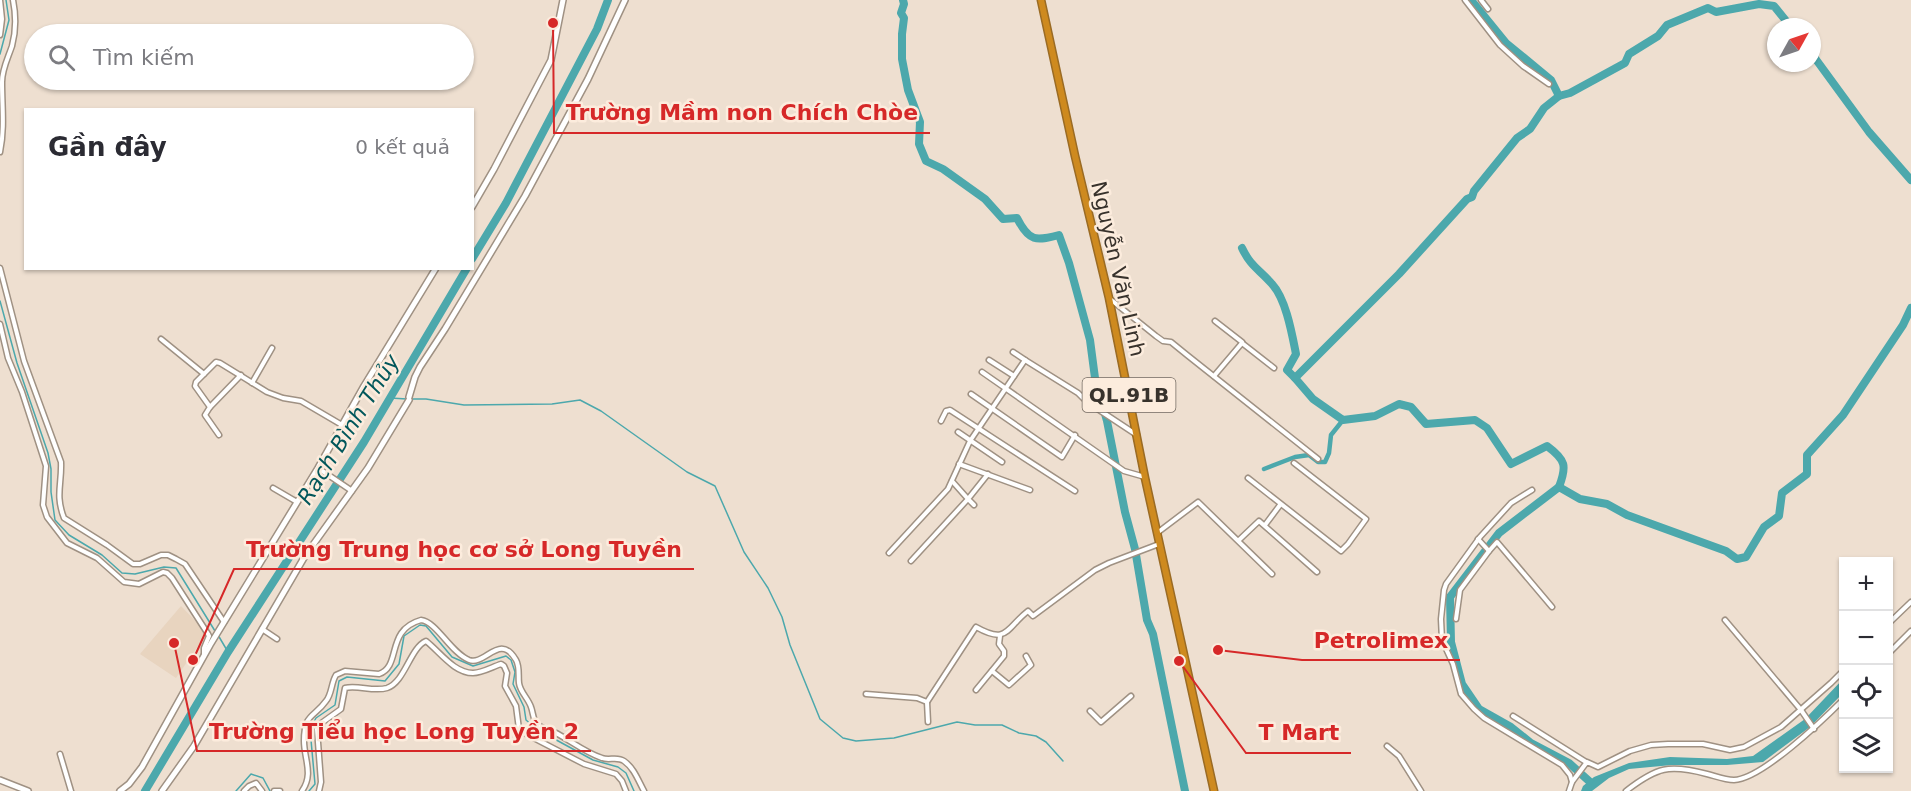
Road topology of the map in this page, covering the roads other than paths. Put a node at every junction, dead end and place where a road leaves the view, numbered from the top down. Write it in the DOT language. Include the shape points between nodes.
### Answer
graph roads {
  1 [pos="0,0"];
  2 [pos="13,0"];
  3 [pos="563,0"];
  4 [pos="625,0"];
  5 [pos="1041,0"];
  6 [pos="1465,0"];
  7 [pos="1482,0"];
  8 [pos="1488,9"];
  9 [pos="0,35"];
  10 [pos="1549,84"];
  11 [pos="0,152"];
  12 [pos="474,204"];
  13 [pos="0,268"];
  14 [pos="434,270"];
  15 [pos="1109,298"];
  16 [pos="1215,321"];
  17 [pos="0,324"];
  18 [pos="161,339"];
  19 [pos="1242,343"];
  20 [pos="272,348"];
  21 [pos="1013,352"];
  22 [pos="989,360"];
  23 [pos="1025,360"];
  24 [pos="1274,368"];
  25 [pos="982,372"];
  26 [pos="204,374"];
  27 [pos="241,375"];
  28 [pos="1014,376"];
  29 [pos="1214,376"];
  30 [pos="252,383"];
  31 [pos="1101,387"];
  32 [pos="1005,388"];
  33 [pos="971,394"];
  34 [pos="1131,404"];
  35 [pos="210,407"];
  36 [pos="992,409"];
  37 [pos="941,421"];
  38 [pos="342,425"];
  39 [pos="979,428"];
  40 [pos="958,432"];
  41 [pos="219,435"];
  42 [pos="1075,435"];
  43 [pos="1137,435"];
  44 [pos="970,441"];
  45 [pos="1318,459"];
  46 [pos="1002,462"];
  47 [pos="1294,463"];
  48 [pos="959,464"];
  49 [pos="318,468"];
  50 [pos="988,474"];
  51 [pos="1145,478"];
  52 [pos="1248,478"];
  53 [pos="951,481"];
  54 [pos="273,488"];
  55 [pos="1030,490"];
  56 [pos="1532,490"];
  57 [pos="352,491"];
  58 [pos="1075,491"];
  59 [pos="968,499"];
  60 [pos="297,502"];
  61 [pos="974,505"];
  62 [pos="1280,505"];
  63 [pos="1265,525"];
  64 [pos="1157,532"];
  65 [pos="1239,540"];
  66 [pos="1479,540"];
  67 [pos="1160,543"];
  68 [pos="1488,550"];
  69 [pos="889,553"];
  70 [pos="911,561"];
  71 [pos="1317,572"];
  72 [pos="1272,574"];
  73 [pos="1911,602"];
  74 [pos="1552,607"];
  75 [pos="1456,619"];
  76 [pos="1893,619"];
  77 [pos="1725,620"];
  78 [pos="223,624"];
  79 [pos="262,629"];
  80 [pos="1911,631"];
  81 [pos="1000,636"];
  82 [pos="277,639"];
  83 [pos="1893,649"];
  84 [pos="204,656"];
  85 [pos="1026,656"];
  86 [pos="992,671"];
  87 [pos="1839,675"];
  88 [pos="976,690"];
  89 [pos="866,694"];
  90 [pos="1131,696"];
  91 [pos="927,702"];
  92 [pos="1839,704"];
  93 [pos="1090,711"];
  94 [pos="1801,712"];
  95 [pos="1514,716"];
  96 [pos="928,722"];
  97 [pos="1813,728"];
  98 [pos="1387,746"];
  99 [pos="60,754"];
  100 [pos="1586,763"];
  101 [pos="0,780"];
  102 [pos="1573,781"];
  103 [pos="28,791"];
  104 [pos="71,791"];
  105 [pos="120,791"];
  106 [pos="162,791"];
  107 [pos="244,791"];
  108 [pos="262,791"];
  109 [pos="274,791"];
  110 [pos="280,791"];
  111 [pos="302,791"];
  112 [pos="319,791"];
  113 [pos="626,791"];
  114 [pos="644,791"];
  115 [pos="1214,791"];
  116 [pos="1421,791"];
  117 [pos="1569,791"];
  118 [pos="1626,791"];
  1 -- 9 [label="street"];
  2 -- 11 [label="street" via="15,30 2,82"];
  3 -- 12 [label="street" via="551,60"];
  4 -- 57 [label="street" via="525,196 420,366 409,398"];
  5 -- 15 [label="highway, Nguyễn Văn Linh / QL.91B"];
  6 -- 10 [label="street" via="1500,45"];
  7 -- 8 [label="street"];
  13 -- 78 [label="street" via="24,361 61,462 58,495 64,518 133,564 161,555 176,558 185,564"];
  14 -- 38 [label="street"];
  15 -- 29 [label="street"];
  15 -- 34 [label="highway, Nguyễn Văn Linh / QL.91B"];
  16 -- 19 [label="street"];
  17 -- 84 [label="street" via="46,466 43,505 48,517 67,543 97,558 124,582 140,584 167,573 208,634"];
  18 -- 26 [label="street"];
  19 -- 24 [label="street"];
  19 -- 29 [label="street"];
  20 -- 30 [label="street"];
  21 -- 23 [label="street"];
  22 -- 28 [label="street"];
  23 -- 28 [label="street"];
  23 -- 43 [label="street"];
  25 -- 32 [label="street"];
  26 -- 27 [label="street" via="217,362"];
  26 -- 35 [label="street" via="195,386"];
  27 -- 30 [label="street"];
  27 -- 35 [label="street"];
  28 -- 32 [label="street"];
  29 -- 45 [label="street"];
  30 -- 38 [label="street" via="283,398 301,401"];
  31 -- 34 [label="street"];
  32 -- 36 [label="street"];
  32 -- 42 [label="street"];
  33 -- 36 [label="street"];
  34 -- 43 [label="highway, Nguyễn Văn Linh / QL.91B"];
  35 -- 41 [label="street" via="205,415"];
  36 -- 39 [label="street"];
  36 -- 42 [label="street" via="1062,457"];
  37 -- 39 [label="street" via="948,410"];
  38 -- 49 [label="street"];
  39 -- 44 [label="street"];
  39 -- 58 [label="street"];
  40 -- 44 [label="street"];
  42 -- 51 [label="street" via="1124,471"];
  43 -- 51 [label="highway, Nguyễn Văn Linh / QL.91B"];
  44 -- 46 [label="street"];
  44 -- 48 [label="street"];
  47 -- 62 [label="street" via="1366,519 1341,551"];
  48 -- 50 [label="street"];
  48 -- 53 [label="street"];
  49 -- 57 [label="street"];
  49 -- 60 [label="street"];
  50 -- 55 [label="street"];
  50 -- 59 [label="street"];
  51 -- 64 [label="highway, Nguyễn Văn Linh / QL.91B"];
  52 -- 62 [label="street"];
  53 -- 59 [label="street"];
  53 -- 69 [label="street"];
  54 -- 60 [label="street"];
  56 -- 66 [label="street" via="1511,503"];
  57 -- 79 [label="street" via="305,556"];
  59 -- 61 [label="street"];
  59 -- 70 [label="street"];
  60 -- 78 [label="street"];
  62 -- 63 [label="street"];
  63 -- 65 [label="street" via="1259,521"];
  63 -- 71 [label="street"];
  64 -- 65 [label="street" via="1197,502"];
  64 -- 67 [label="highway, Nguyễn Văn Linh / QL.91B"];
  65 -- 72 [label="street"];
  66 -- 68 [label="street"];
  66 -- 102 [label="street" via="1444,590 1442,637 1460,690 1484,718 1562,765"];
  67 -- 81 [label="street" via="1095,570 1033,616 1028,611"];
  67 -- 115 [label="highway, Nguyễn Văn Linh / QL.91B"];
  68 -- 74 [label="street" via="1499,540"];
  68 -- 75 [label="street" via="1460,590"];
  73 -- 76 [label="street"];
  77 -- 94 [label="street"];
  78 -- 84 [label="street"];
  79 -- 82 [label="street"];
  79 -- 106 [label="street" via="189,754"];
  80 -- 83 [label="street"];
  81 -- 86 [label="street" via="1004,656"];
  81 -- 91 [label="street" via="976,627"];
  84 -- 105 [label="street" via="142,767"];
  85 -- 86 [label="street" via="1031,665 1009,685"];
  86 -- 88 [label="street"];
  87 -- 94 [label="street"];
  89 -- 91 [label="street"];
  90 -- 93 [label="street" via="1101,722"];
  91 -- 96 [label="street"];
  92 -- 97 [label="street"];
  94 -- 97 [label="street"];
  94 -- 100 [label="street" via="1744,747 1730,750 1703,744 1668,744 1629,751 1598,767"];
  95 -- 100 [label="street"];
  97 -- 118 [label="street" via="1767,765 1742,778 1733,780 1674,768 1651,774"];
  98 -- 116 [label="street" via="1399,756"];
  99 -- 104 [label="street"];
  100 -- 102 [label="street"];
  101 -- 103 [label="street"];
  102 -- 117 [label="street"];
  107 -- 108 [label="street" via="256,783"];
  109 -- 110 [label="street"];
  111 -- 114 [label="street" via="309,777 304,743 306,723 326,702 334,677 345,671 384,672 392,660 398,636 421,620 431,624 470,661 496,649 511,654 517,663 521,691 537,724 600,757 623,761 636,774"];
  112 -- 113 [label="street" via="317,729 341,709 345,688 390,687 426,641 453,665 468,672 504,666 505,686 516,706 519,729 591,768 616,774"];
}
